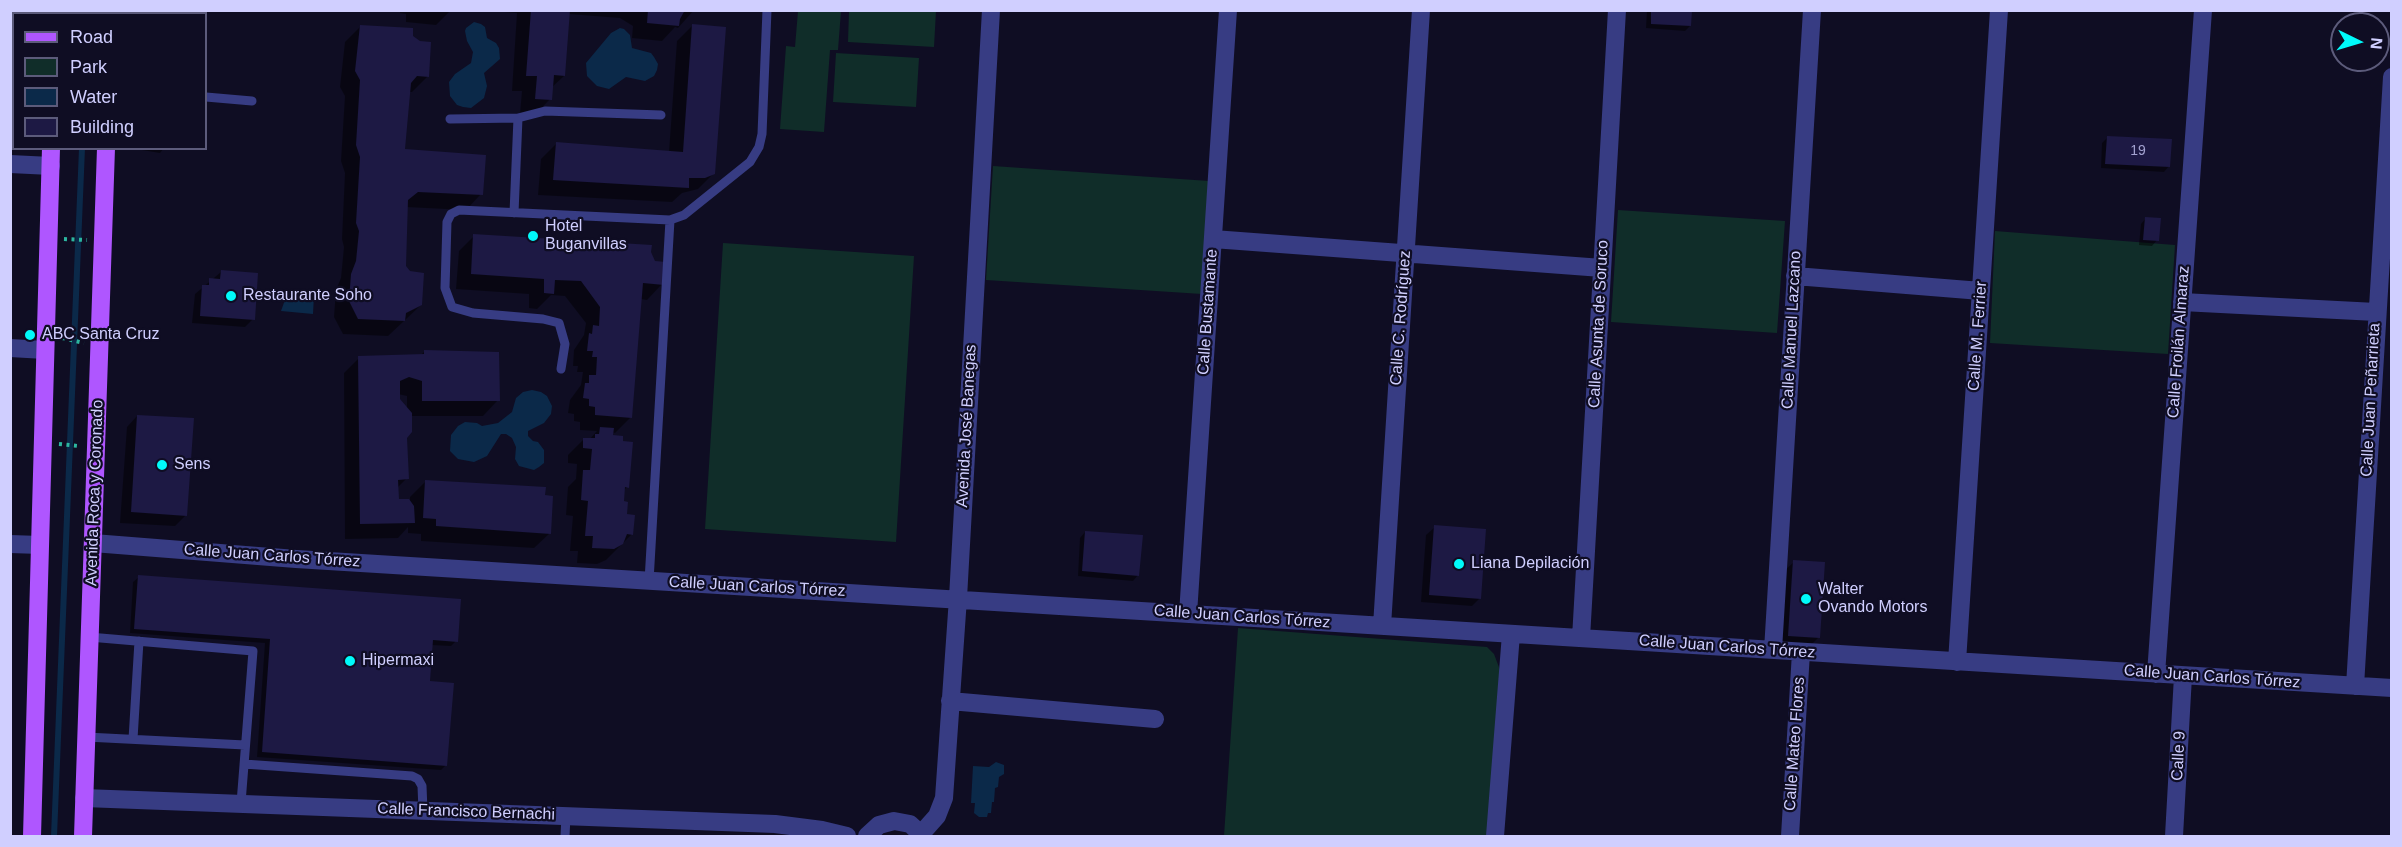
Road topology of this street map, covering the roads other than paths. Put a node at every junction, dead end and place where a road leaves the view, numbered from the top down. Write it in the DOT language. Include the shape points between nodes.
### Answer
graph roads {
  1 [pos="767,10"];
  2 [pos="991,10"];
  3 [pos="1228,10"];
  4 [pos="1421,10"];
  5 [pos="1617,10"];
  6 [pos="1812,10"];
  7 [pos="1999,10"];
  8 [pos="2203,10"];
  9 [pos="2391,77"];
  10 [pos="207,97"];
  11 [pos="252,101"];
  12 [pos="661,115"];
  13 [pos="450,118"];
  14 [pos="518,118"];
  15 [pos="106,150"];
  16 [pos="51,157"];
  17 [pos="10,164"];
  18 [pos="514,213"];
  19 [pos="670,220"];
  20 [pos="1213,240"];
  21 [pos="1405,253"];
  22 [pos="1602,268"];
  23 [pos="1795,276"];
  24 [pos="1981,291"];
  25 [pos="2182,302"];
  26 [pos="2376,312"];
  27 [pos="10,348"];
  28 [pos="45,350"];
  29 [pos="561,369"];
  30 [pos="93,543"];
  31 [pos="10,544"];
  32 [pos="40,545"];
  33 [pos="649,580"];
  34 [pos="958,598"];
  35 [pos="1188,614"];
  36 [pos="1382,626"];
  37 [pos="1511,634"];
  38 [pos="89,637"];
  39 [pos="1581,638"];
  40 [pos="139,641"];
  41 [pos="1773,650"];
  42 [pos="1801,652"];
  43 [pos="1958,662"];
  44 [pos="2156,674"];
  45 [pos="2183,675"];
  46 [pos="2355,686"];
  47 [pos="2391,688"];
  48 [pos="951,701"];
  49 [pos="1155,719"];
  50 [pos="86,736"];
  51 [pos="133,739"];
  52 [pos="245,745"];
  53 [pos="244,764"];
  54 [pos="84,798"];
  55 [pos="241,803"];
  56 [pos="423,811"];
  57 [pos="566,816"];
  58 [pos="804,832"];
  59 [pos="922,835"];
  60 [pos="32,837"];
  61 [pos="83,837"];
  62 [pos="565,837"];
  63 [pos="847,837"];
  64 [pos="867,837"];
  65 [pos="1495,837"];
  66 [pos="1790,837"];
  67 [pos="2174,837"];
  1 -- 19 [label="lane" via="759,147 750,162 684,215"];
  2 -- 34 [label="street, Avenida José Banegas"];
  3 -- 20 [label="street, Calle Bustamante"];
  4 -- 21 [label="street, Calle C. Rodríguez"];
  5 -- 22 [label="street, Calle Asunta de Soruco"];
  6 -- 23 [label="street, Calle Manuel Lazcano"];
  7 -- 24 [label="street, Calle M. Ferrier"];
  8 -- 25 [label="street, Calle Froilán Almaraz"];
  9 -- 26 [label="street, Calle Juan Peñarrieta"];
  10 -- 11 [label="lane"];
  12 -- 14 [label="lane" via="545,111"];
  13 -- 14 [label="lane"];
  14 -- 18 [label="lane"];
  15 -- 30 [label="main road, Avenida Roca y Coronado"];
  16 -- 17 [label="street"];
  16 -- 28 [label="main road"];
  18 -- 19 [label="lane"];
  18 -- 29 [label="lane" via="459,210 452,214 447,222 445,288 452,307 559,323 565,344"];
  19 -- 33 [label="lane"];
  20 -- 21 [label="street"];
  20 -- 35 [label="street, Calle Bustamante"];
  21 -- 22 [label="street"];
  21 -- 36 [label="street, Calle C. Rodríguez"];
  22 -- 39 [label="street, Calle Asunta de Soruco"];
  23 -- 24 [label="street"];
  23 -- 41 [label="street, Calle Manuel Lazcano"];
  24 -- 43 [label="street, Calle M. Ferrier"];
  25 -- 26 [label="street"];
  25 -- 44 [label="street, Calle Froilán Almaraz"];
  26 -- 46 [label="street, Calle Juan Peñarrieta"];
  27 -- 28 [label="street"];
  28 -- 32 [label="main road"];
  30 -- 33 [label="street, Calle Juan Carlos Tórrez"];
  30 -- 38 [label="main road, Avenida Roca y Coronado"];
  31 -- 32 [label="street"];
  32 -- 60 [label="main road"];
  33 -- 34 [label="street, Calle Juan Carlos Tórrez"];
  34 -- 35 [label="street, Calle Juan Carlos Tórrez"];
  34 -- 48 [label="street, Avenida José Banegas"];
  35 -- 36 [label="street, Calle Juan Carlos Tórrez"];
  36 -- 37 [label="street, Calle Juan Carlos Tórrez"];
  37 -- 39 [label="street, Calle Juan Carlos Tórrez"];
  37 -- 65 [label="street"];
  38 -- 40 [label="lane"];
  38 -- 50 [label="main road, Avenida Roca y Coronado"];
  39 -- 41 [label="street, Calle Juan Carlos Tórrez"];
  40 -- 51 [label="lane"];
  40 -- 52 [label="lane" via="253,651"];
  41 -- 42 [label="street, Calle Juan Carlos Tórrez"];
  42 -- 43 [label="street, Calle Juan Carlos Tórrez"];
  42 -- 66 [label="street, Calle Mateo Flores"];
  43 -- 44 [label="street, Calle Juan Carlos Tórrez"];
  44 -- 45 [label="street, Calle Juan Carlos Tórrez"];
  45 -- 46 [label="street, Calle Juan Carlos Tórrez"];
  45 -- 67 [label="street, Calle 9"];
  46 -- 47 [label="street, Calle Juan Carlos Tórrez"];
  48 -- 49 [label="street"];
  48 -- 59 [label="street, Avenida José Banegas" via="944,798 937,816"];
  50 -- 51 [label="lane"];
  50 -- 54 [label="main road, Avenida Roca y Coronado"];
  51 -- 52 [label="lane"];
  52 -- 53 [label="lane"];
  53 -- 55 [label="lane"];
  53 -- 56 [label="lane" via="412,776 422,786"];
  54 -- 55 [label="street, Calle Francisco Bernachi"];
  54 -- 61 [label="main road, Avenida Roca y Coronado"];
  55 -- 56 [label="street, Calle Francisco Bernachi"];
  56 -- 57 [label="street, Calle Francisco Bernachi"];
  57 -- 58 [label="street, Calle Francisco Bernachi" via="775,824"];
  57 -- 62 [label="lane"];
  58 -- 63 [label="street, Calle Francisco Bernachi"];
  59 -- 64 [label="street" via="910,824 894,820 879,825"];
}
